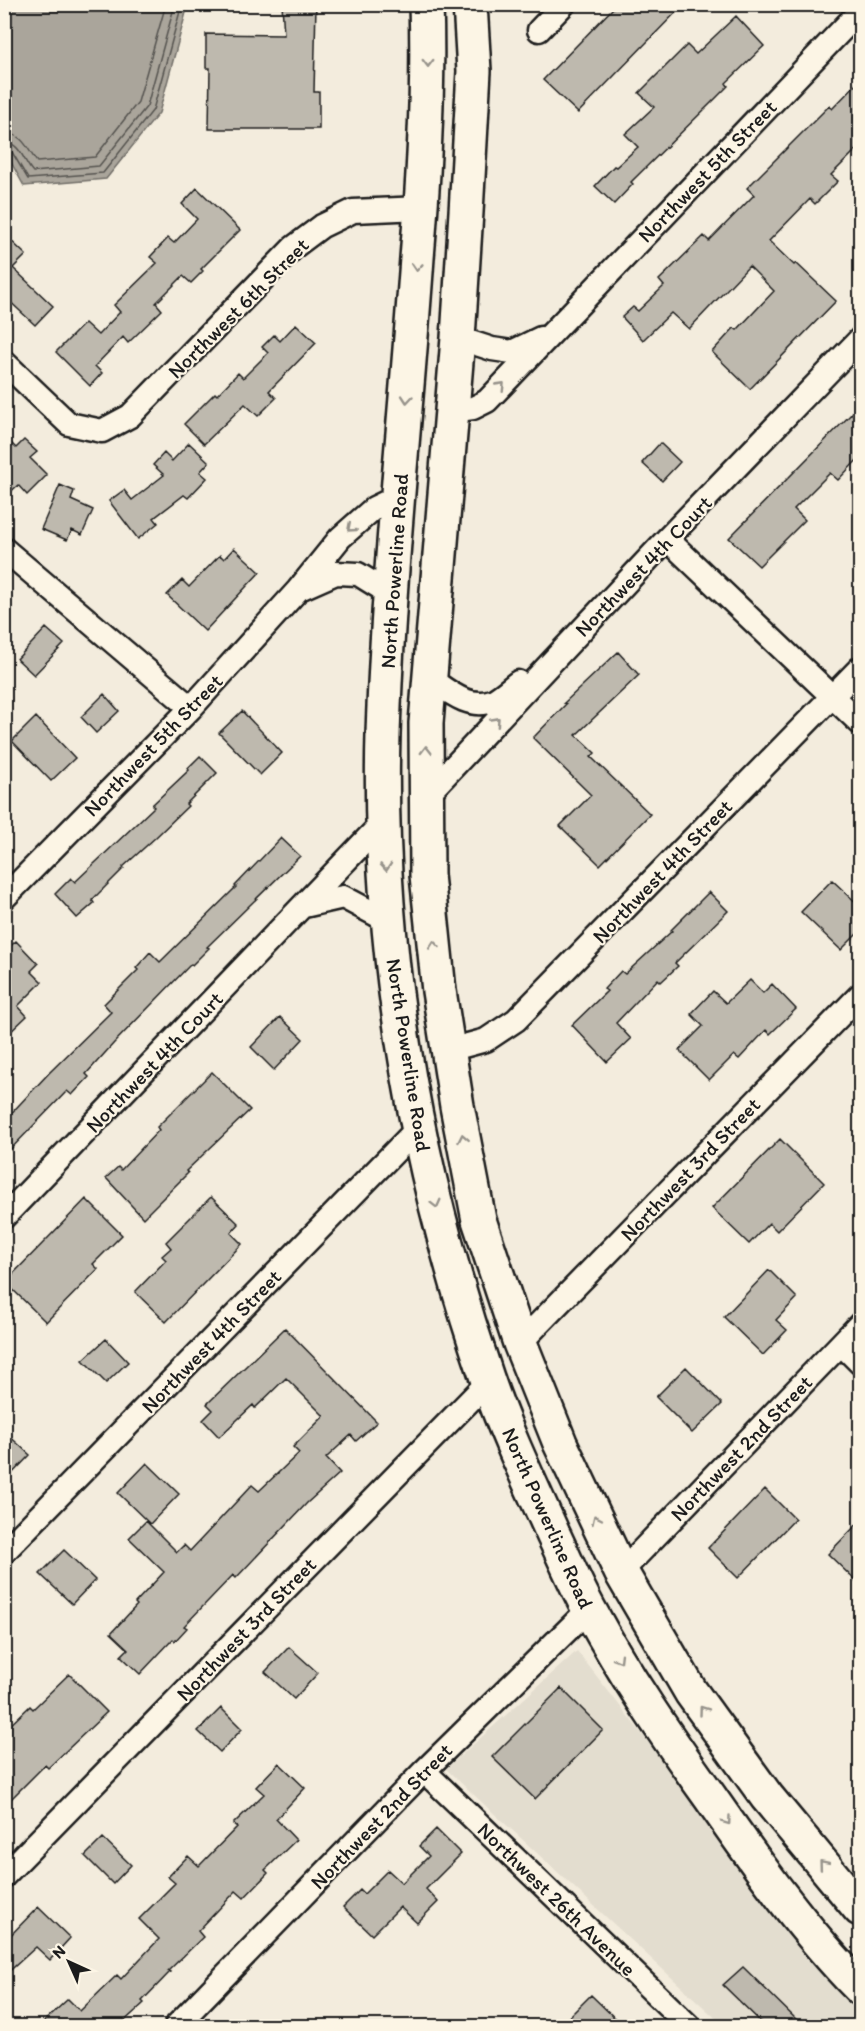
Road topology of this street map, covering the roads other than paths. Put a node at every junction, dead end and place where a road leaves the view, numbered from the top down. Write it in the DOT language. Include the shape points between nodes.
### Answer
graph roads {
  1 [pos="426,4"];
  2 [pos="470,4"];
  3 [pos="564,4"];
  4 [pos="861,11"];
  5 [pos="539,30"];
  6 [pos="421,208"];
  7 [pos="553,332"];
  8 [pos="458,338"];
  9 [pos="861,339"];
  10 [pos="411,341"];
  11 [pos="4,362"];
  12 [pos="451,411"];
  13 [pos="399,496"];
  14 [pos="667,539"];
  15 [pos="8,559"];
  16 [pos="438,565"];
  17 [pos="298,590"];
  18 [pos="392,595"];
  19 [pos="861,668"];
  20 [pos="544,670"];
  21 [pos="429,678"];
  22 [pos="834,696"];
  23 [pos="191,708"];
  24 [pos="861,723"];
  25 [pos="427,795"];
  26 [pos="383,822"];
  27 [pos="4,898"];
  28 [pos="304,906"];
  29 [pos="390,922"];
  30 [pos="394,975"];
  31 [pos="861,995"];
  32 [pos="449,1050"];
  33 [pos="417,1129"];
  34 [pos="4,1217"];
  35 [pos="861,1324"];
  36 [pos="520,1343"];
  37 [pos="841,1344"];
  38 [pos="861,1363"];
  39 [pos="488,1382"];
  40 [pos="533,1491"];
  41 [pos="4,1552"];
  42 [pos="621,1572"];
  43 [pos="589,1609"];
  44 [pos="424,1772"];
  45 [pos="4,1876"];
  46 [pos="861,1909"];
  47 [pos="861,1988"];
  48 [pos="176,2026"];
  49 [pos="689,2026"];
  1 -- 6 [label="main road, North Powerline Road, one-way" via="429,65"];
  2 -- 8 [label="main road, North Powerline Road" via="474,71"];
  3 -- 5 [label="street"];
  4 -- 7 [label="street, Northwest 5th Street"];
  6 -- 10 [label="main road, North Powerline Road, one-way"];
  6 -- 11 [label="street, Northwest 6th Street" via="353,211 322,226 294,248 130,416 102,431 69,423"];
  7 -- 8 [label="street, Northwest 5th Street" via="512,352"];
  12 -- 7 [label="street, Northwest 5th Street, one-way" via="487,401"];
  8 -- 12 [label="main road, North Powerline Road"];
  9 -- 14 [label="street, Northwest 4th Court"];
  10 -- 12 [label="main road" via="428,383"];
  10 -- 13 [label="main road, North Powerline Road, one-way"];
  12 -- 16 [label="main road, North Powerline Road"];
  13 -- 16 [label="main road" via="423,525"];
  13 -- 17 [label="street, Northwest 5th Street, one-way" via="374,508 340,538"];
  13 -- 18 [label="main road, North Powerline Road"];
  14 -- 20 [label="street, Northwest 4th Court"];
  14 -- 22 [label="street"];
  15 -- 23 [label="street"];
  16 -- 21 [label="main road, North Powerline Road"];
  17 -- 18 [label="street, Northwest 5th Street" via="336,573 358,574"];
  17 -- 23 [label="street, Northwest 5th Street"];
  18 -- 26 [label="main road, North Powerline Road" via="383,734"];
  19 -- 22 [label="street, Northwest 4th Street"];
  20 -- 21 [label="street" via="494,700 475,704 458,698"];
  25 -- 20 [label="street, Northwest 4th Court, one-way"];
  25 -- 21 [label="main road, North Powerline Road, one-way"];
  22 -- 24 [label="street"];
  22 -- 32 [label="street, Northwest 4th Street" via="516,1020 486,1040"];
  23 -- 27 [label="street, Northwest 5th Street"];
  32 -- 25 [label="main road, North Powerline Road, one-way" via="428,875"];
  26 -- 28 [label="street, Northwest 4th Court"];
  26 -- 29 [label="main road, North Powerline Road, one-way"];
  28 -- 29 [label="street" via="343,897"];
  28 -- 34 [label="street, Northwest 4th Court"];
  29 -- 30 [label="main road, North Powerline Road"];
  30 -- 32 [label="main road" via="408,1004"];
  30 -- 33 [label="main road, North Powerline Road"];
  31 -- 36 [label="street, Northwest 3rd Street"];
  36 -- 32 [label="main road, North Powerline Road, one-way" via="479,1220"];
  33 -- 36 [label="main road" via="455,1186 487,1302"];
  33 -- 39 [label="main road, North Powerline Road, one-way" via="452,1268"];
  33 -- 41 [label="street, Northwest 4th Street"];
  35 -- 37 [label="street, Northwest 2nd Street"];
  42 -- 36 [label="main road, North Powerline Road, one-way"];
  37 -- 38 [label="street"];
  37 -- 42 [label="street, Northwest 2nd Street"];
  39 -- 40 [label="main road, North Powerline Road"];
  39 -- 45 [label="street, Northwest 3rd Street"];
  40 -- 42 [label="main road" via="555,1517"];
  40 -- 43 [label="main road, North Powerline Road"];
  46 -- 42 [label="main road, North Powerline Road, one-way" via="767,1797 704,1710"];
  43 -- 44 [label="street, Northwest 2nd Street"];
  43 -- 47 [label="main road, North Powerline Road, one-way" via="653,1716 730,1825 826,1953"];
  44 -- 48 [label="street, Northwest 2nd Street"];
  44 -- 49 [label="street, Northwest 26th Avenue"];
}
